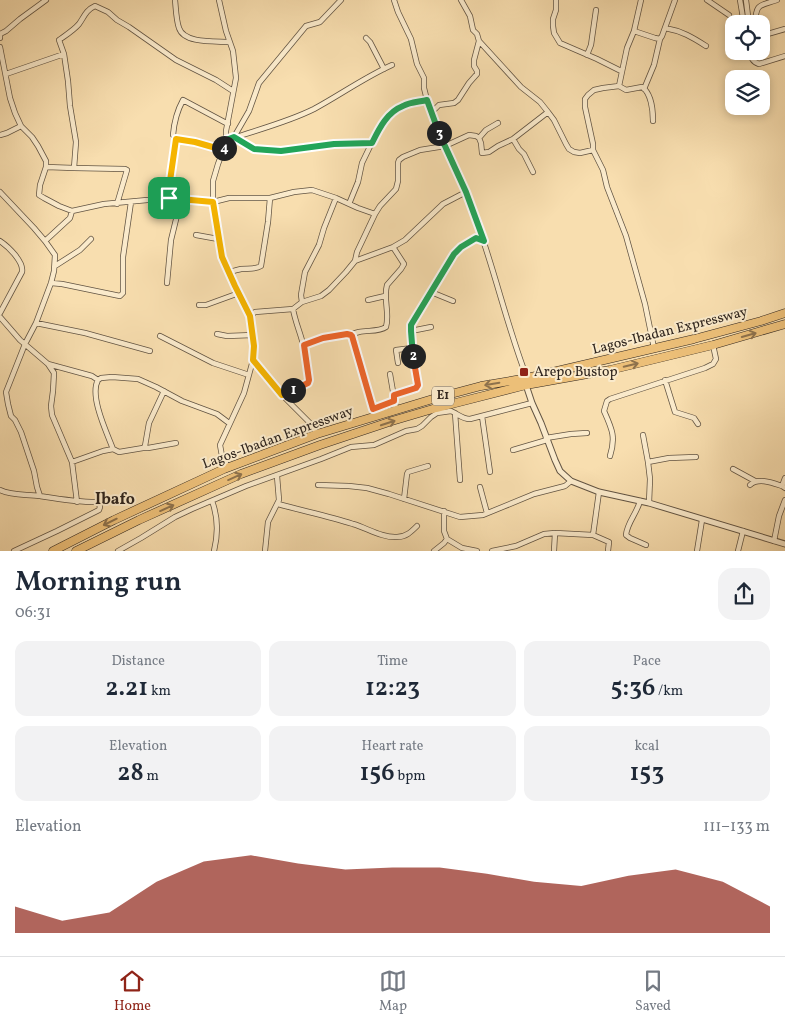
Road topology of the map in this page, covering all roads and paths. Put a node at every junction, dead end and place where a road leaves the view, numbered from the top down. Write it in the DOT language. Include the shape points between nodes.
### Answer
graph roads {
  1 [pos="46,0"];
  2 [pos="175,0"];
  3 [pos="219,0"];
  4 [pos="341,0"];
  5 [pos="394,0"];
  6 [pos="461,0"];
  7 [pos="556,0"];
  8 [pos="641,0"];
  9 [pos="675,0"];
  10 [pos="707,0"];
  11 [pos="740,0"];
  12 [pos="746,0"];
  13 [pos="777,0"];
  14 [pos="596,10"];
  15 [pos="729,15"];
  16 [pos="742,15"];
  17 [pos="748,15"];
  18 [pos="756,15"];
  19 [pos="665,28"];
  20 [pos="785,29"];
  21 [pos="634,31"];
  22 [pos="0,33"];
  23 [pos="770,33"];
  24 [pos="0,38"];
  25 [pos="366,38"];
  26 [pos="660,39"];
  27 [pos="479,40"];
  28 [pos="229,42"];
  29 [pos="706,46"];
  30 [pos="0,47"];
  31 [pos="64,54"];
  32 [pos="587,55"];
  33 [pos="785,56"];
  34 [pos="753,60"];
  35 [pos="392,65"];
  36 [pos="384,69"];
  37 [pos="621,71"];
  38 [pos="6,74"];
  39 [pos="0,80"];
  40 [pos="7,81"];
  41 [pos="619,86"];
  42 [pos="644,89"];
  43 [pos="233,90"];
  44 [pos="427,100"];
  45 [pos="432,112"];
  46 [pos="548,112"];
  47 [pos="653,121"];
  48 [pos="498,123"];
  49 [pos="228,124"];
  50 [pos="21,126"];
  51 [pos="0,135"];
  52 [pos="234,137"];
  53 [pos="479,138"];
  54 [pos="176,139"];
  55 [pos="513,139"];
  56 [pos="226,140"];
  57 [pos="372,143"];
  58 [pos="445,146"];
  59 [pos="223,150"];
  60 [pos="593,150"];
  61 [pos="46,167"];
  62 [pos="74,168"];
  63 [pos="533,172"];
  64 [pos="0,192"];
  65 [pos="466,192"];
  66 [pos="169,198"];
  67 [pos="270,198"];
  68 [pos="336,198"];
  69 [pos="181,199"];
  70 [pos="131,202"];
  71 [pos="213,202"];
  72 [pos="117,204"];
  73 [pos="349,204"];
  74 [pos="72,211"];
  75 [pos="375,214"];
  76 [pos="196,235"];
  77 [pos="91,239"];
  78 [pos="218,239"];
  79 [pos="0,241"];
  80 [pos="45,241"];
  81 [pos="484,241"];
  82 [pos="393,247"];
  83 [pos="355,261"];
  84 [pos="54,266"];
  85 [pos="228,273"];
  86 [pos="51,283"];
  87 [pos="167,283"];
  88 [pos="431,292"];
  89 [pos="239,293"];
  90 [pos="385,296"];
  91 [pos="368,300"];
  92 [pos="453,301"];
  93 [pos="302,302"];
  94 [pos="199,305"];
  95 [pos="293,309"];
  96 [pos="0,313"];
  97 [pos="785,313"];
  98 [pos="250,316"];
  99 [pos="0,317"];
  100 [pos="36,323"];
  101 [pos="785,324"];
  102 [pos="432,327"];
  103 [pos="411,331"];
  104 [pos="217,334"];
  105 [pos="253,335"];
  106 [pos="351,335"];
  107 [pos="160,336"];
  108 [pos="25,344"];
  109 [pos="304,345"];
  110 [pos="713,345"];
  111 [pos="412,348"];
  112 [pos="654,348"];
  113 [pos="150,351"];
  114 [pos="253,360"];
  115 [pos="398,363"];
  116 [pos="48,364"];
  117 [pos="390,374"];
  118 [pos="248,375"];
  119 [pos="98,380"];
  120 [pos="665,380"];
  121 [pos="527,382"];
  122 [pos="164,391"];
  123 [pos="282,395"];
  124 [pos="394,395"];
  125 [pos="532,403"];
  126 [pos="395,405"];
  127 [pos="374,413"];
  128 [pos="455,413"];
  129 [pos="482,416"];
  130 [pos="229,423"];
  131 [pos="698,424"];
  132 [pos="587,433"];
  133 [pos="317,434"];
  134 [pos="643,435"];
  135 [pos="547,439"];
  136 [pos="176,442"];
  137 [pos="143,448"];
  138 [pos="113,450"];
  139 [pos="513,450"];
  140 [pos="610,456"];
  141 [pos="287,457"];
  142 [pos="696,457"];
  143 [pos="72,462"];
  144 [pos="648,462"];
  145 [pos="428,466"];
  146 [pos="228,467"];
  147 [pos="293,469"];
  148 [pos="733,470"];
  149 [pos="490,472"];
  150 [pos="277,476"];
  151 [pos="785,478"];
  152 [pos="460,480"];
  153 [pos="571,481"];
  154 [pos="318,485"];
  155 [pos="480,487"];
  156 [pos="784,487"];
  157 [pos="0,490"];
  158 [pos="599,492"];
  159 [pos="40,496"];
  160 [pos="404,499"];
  161 [pos="785,500"];
  162 [pos="212,501"];
  163 [pos="640,501"];
  164 [pos="77,502"];
  165 [pos="649,503"];
  166 [pos="278,504"];
  167 [pos="444,511"];
  168 [pos="488,513"];
  169 [pos="702,520"];
  170 [pos="417,526"];
  171 [pos="743,531"];
  172 [pos="556,533"];
  173 [pos="593,535"];
  174 [pos="447,539"];
  175 [pos="774,541"];
  176 [pos="785,544"];
  177 [pos="646,546"];
  178 [pos="14,551"];
  179 [pos="53,551"];
  180 [pos="76,551"];
  181 [pos="120,551"];
  182 [pos="214,551"];
  183 [pos="264,551"];
  184 [pos="434,551"];
  185 [pos="477,551"];
  186 [pos="492,551"];
  187 [pos="554,551"];
  188 [pos="608,551"];
  189 [pos="697,551"];
  190 [pos="738,551"];
  1 -- 22 [label="street"];
  2 -- 28 [label="street" via="179,30 183,34 194,40"];
  3 -- 28 [label="street"];
  4 -- 52 [label="street" via="320,22 306,26 259,83 249,111"];
  5 -- 44 [label="street" via="424,78"];
  6 -- 27 [label="street"];
  7 -- 32 [label="street" via="553,26 556,38"];
  8 -- 21 [label="street"];
  9 -- 19 [label="street"];
  10 -- 15 [label="street"];
  11 -- 16 [label="street"];
  12 -- 17 [label="street"];
  13 -- 18 [label="street" via="758,8"];
  14 -- 32 [label="street"];
  19 -- 26 [label="street"];
  19 -- 29 [label="street" via="691,36"];
  20 -- 23 [label="street"];
  21 -- 26 [label="street"];
  21 -- 37 [label="street"];
  22 -- 24 [label="street"];
  25 -- 36 [label="street"];
  26 -- 42 [label="street"];
  27 -- 45 [label="street" via="474,60 477,74 458,100 439,105"];
  27 -- 46 [label="street"];
  28 -- 43 [label="street" via="236,68"];
  30 -- 38 [label="street"];
  31 -- 38 [label="street"];
  31 -- 43 [label="street" via="59,40 95,6 176,60"];
  31 -- 62 [label="street" via="76,142"];
  32 -- 37 [label="street"];
  33 -- 34 [label="street" via="759,64"];
  35 -- 36 [label="street"];
  36 -- 52 [label="street" via="313,109"];
  37 -- 41 [label="street"];
  38 -- 40 [label="street"];
  39 -- 40 [label="street"];
  40 -- 50 [label="street"];
  41 -- 42 [label="street" via="626,90"];
  41 -- 60 [label="street" via="594,90 585,99"];
  42 -- 47 [label="street"];
  43 -- 49 [label="street"];
  44 -- 45 [label="street"];
  44 -- 57 [label="street" via="405,104 393,112"];
  45 -- 58 [label="street"];
  46 -- 55 [label="street"];
  46 -- 60 [label="street" via="569,149 580,153"];
  48 -- 53 [label="street"];
  49 -- 54 [label="street" via="183,100 174,126"];
  49 -- 56 [label="street"];
  50 -- 51 [label="street"];
  50 -- 61 [label="street" via="38,146"];
  52 -- 56 [label="street"];
  52 -- 57 [label="street" via="254,149 281,151"];
  53 -- 55 [label="street" via="482,153"];
  53 -- 58 [label="street" via="469,135"];
  54 -- 59 [label="street"];
  54 -- 66 [label="street"];
  55 -- 63 [label="street"];
  56 -- 59 [label="street"];
  57 -- 73 [label="street"];
  58 -- 65 [label="street"];
  58 -- 75 [label="street" via="420,150 399,160 396,189"];
  59 -- 71 [label="street" via="215,173"];
  60 -- 112 [label="street" via="626,236"];
  61 -- 62 [label="street"];
  61 -- 74 [label="street" via="40,195"];
  62 -- 72 [label="street" via="126,169"];
  64 -- 80 [label="street"];
  65 -- 81 [label="street"];
  65 -- 82 [label="street" via="443,204 411,236"];
  66 -- 69 [label="street"];
  66 -- 70 [label="street"];
  67 -- 68 [label="street" via="302,190"];
  67 -- 71 [label="street" via="229,198"];
  67 -- 85 [label="street" via="261,266"];
  68 -- 73 [label="street"];
  68 -- 93 [label="street" via="320,245 305,272"];
  69 -- 71 [label="street"];
  69 -- 87 [label="street" via="171,240"];
  70 -- 72 [label="street"];
  70 -- 86 [label="street" via="123,257 123,293 115,296"];
  71 -- 78 [label="street"];
  72 -- 74 [label="street"];
  73 -- 75 [label="street"];
  74 -- 80 [label="street" via="70,218"];
  75 -- 83 [label="street"];
  76 -- 78 [label="street"];
  77 -- 84 [label="street"];
  78 -- 85 [label="street"];
  79 -- 96 [label="street" via="10,249 23,269"];
  80 -- 84 [label="street" via="55,256"];
  81 -- 88 [label="street" via="476,238 461,247"];
  81 -- 121 [label="street"];
  82 -- 83 [label="street"];
  82 -- 90 [label="street" via="404,264 387,285"];
  83 -- 93 [label="street" via="329,290"];
  84 -- 86 [label="street"];
  85 -- 89 [label="street"];
  86 -- 100 [label="street"];
  88 -- 92 [label="street"];
  88 -- 103 [label="street" via="414,319"];
  89 -- 94 [label="street"];
  89 -- 98 [label="street"];
  90 -- 91 [label="street"];
  90 -- 106 [label="street" via="386,326"];
  93 -- 95 [label="street"];
  95 -- 98 [label="street" via="256,312"];
  95 -- 109 [label="street"];
  97 -- 112 [label="highway, Lagos-Ibadan Expressway / E1"];
  98 -- 105 [label="street"];
  99 -- 108 [label="street"];
  100 -- 108 [label="street"];
  100 -- 113 [label="street"];
  110 -- 101 [label="highway, Lagos-Ibadan Expressway / E1, one-way"];
  102 -- 103 [label="street"];
  103 -- 111 [label="street"];
  104 -- 105 [label="street"];
  105 -- 114 [label="street"];
  106 -- 109 [label="street" via="323,338"];
  106 -- 127 [label="street"];
  107 -- 118 [label="street" via="213,363"];
  108 -- 116 [label="street"];
  108 -- 159 [label="street" via="6,392 11,416 21,432"];
  109 -- 123 [label="street" via="308,383"];
  110 -- 120 [label="street" via="716,359 713,364"];
  121 -- 110 [label="highway, Lagos-Ibadan Expressway / E1, one-way" via="610,370"];
  111 -- 115 [label="street" via="396,350"];
  111 -- 124 [label="street" via="418,385 414,390"];
  112 -- 121 [label="highway, Lagos-Ibadan Expressway / E1" via="574,366"];
  114 -- 118 [label="street"];
  114 -- 123 [label="street"];
  116 -- 119 [label="street"];
  116 -- 143 [label="street" via="54,373 52,415"];
  117 -- 124 [label="street"];
  118 -- 130 [label="street" via="244,393"];
  119 -- 122 [label="street" via="112,377 138,379"];
  119 -- 138 [label="street" via="97,405"];
  120 -- 131 [label="street" via="675,412 694,418"];
  120 -- 140 [label="street" via="607,401 604,411 613,442"];
  121 -- 125 [label="street"];
  121 -- 126 [label="highway, Lagos-Ibadan Expressway / E1, one-way" via="481,386"];
  141 -- 121 [label="highway, Lagos-Ibadan Expressway / E1, one-way" via="365,430"];
  122 -- 130 [label="street"];
  122 -- 137 [label="street" via="149,423"];
  123 -- 133 [label="street"];
  124 -- 126 [label="street"];
  125 -- 129 [label="street"];
  125 -- 135 [label="street"];
  126 -- 127 [label="highway, Lagos-Ibadan Expressway / E1"];
  127 -- 133 [label="highway, Lagos-Ibadan Expressway / E1"];
  128 -- 129 [label="street" via="465,419"];
  128 -- 147 [label="street" via="437,414 417,429 374,445 351,447"];
  128 -- 152 [label="street"];
  129 -- 149 [label="street"];
  130 -- 146 [label="street" via="220,445"];
  132 -- 135 [label="street"];
  133 -- 146 [label="highway, Lagos-Ibadan Expressway / E1"];
  134 -- 144 [label="street"];
  135 -- 139 [label="street"];
  135 -- 153 [label="street" via="560,471"];
  136 -- 137 [label="street"];
  137 -- 138 [label="street"];
  138 -- 143 [label="street"];
  141 -- 147 [label="street"];
  180 -- 141 [label="highway, Lagos-Ibadan Expressway / E1, one-way" via="233,478"];
  142 -- 144 [label="street"];
  143 -- 164 [label="street"];
  144 -- 165 [label="street"];
  145 -- 160 [label="street" via="406,474"];
  146 -- 179 [label="highway, Lagos-Ibadan Expressway / E1, one-way"];
  147 -- 150 [label="street"];
  148 -- 156 [label="street" via="753,483 759,480"];
  150 -- 162 [label="street"];
  150 -- 166 [label="street"];
  151 -- 156 [label="street"];
  153 -- 158 [label="street"];
  153 -- 168 [label="street" via="565,486 534,494"];
  154 -- 160 [label="street" via="366,488"];
  155 -- 168 [label="street"];
  157 -- 159 [label="street"];
  158 -- 163 [label="street"];
  158 -- 173 [label="street"];
  159 -- 164 [label="street"];
  160 -- 167 [label="street"];
  161 -- 175 [label="street"];
  162 -- 181 [label="street" via="175,517"];
  162 -- 182 [label="street" via="217,517"];
  163 -- 165 [label="street"];
  163 -- 177 [label="street" via="626,533"];
  164 -- 178 [label="street" via="96,502 100,507"];
  165 -- 169 [label="street"];
  166 -- 170 [label="street" via="394,537 402,537"];
  166 -- 183 [label="street" via="268,522"];
  167 -- 168 [label="street" via="460,517"];
  167 -- 174 [label="street"];
  169 -- 171 [label="street"];
  169 -- 189 [label="street"];
  171 -- 175 [label="street"];
  171 -- 190 [label="street"];
  172 -- 173 [label="street"];
  172 -- 186 [label="street"];
  172 -- 187 [label="street"];
  173 -- 188 [label="street" via="609,542"];
  174 -- 184 [label="street"];
  174 -- 185 [label="street" via="467,550"];
  175 -- 176 [label="street"];
}
